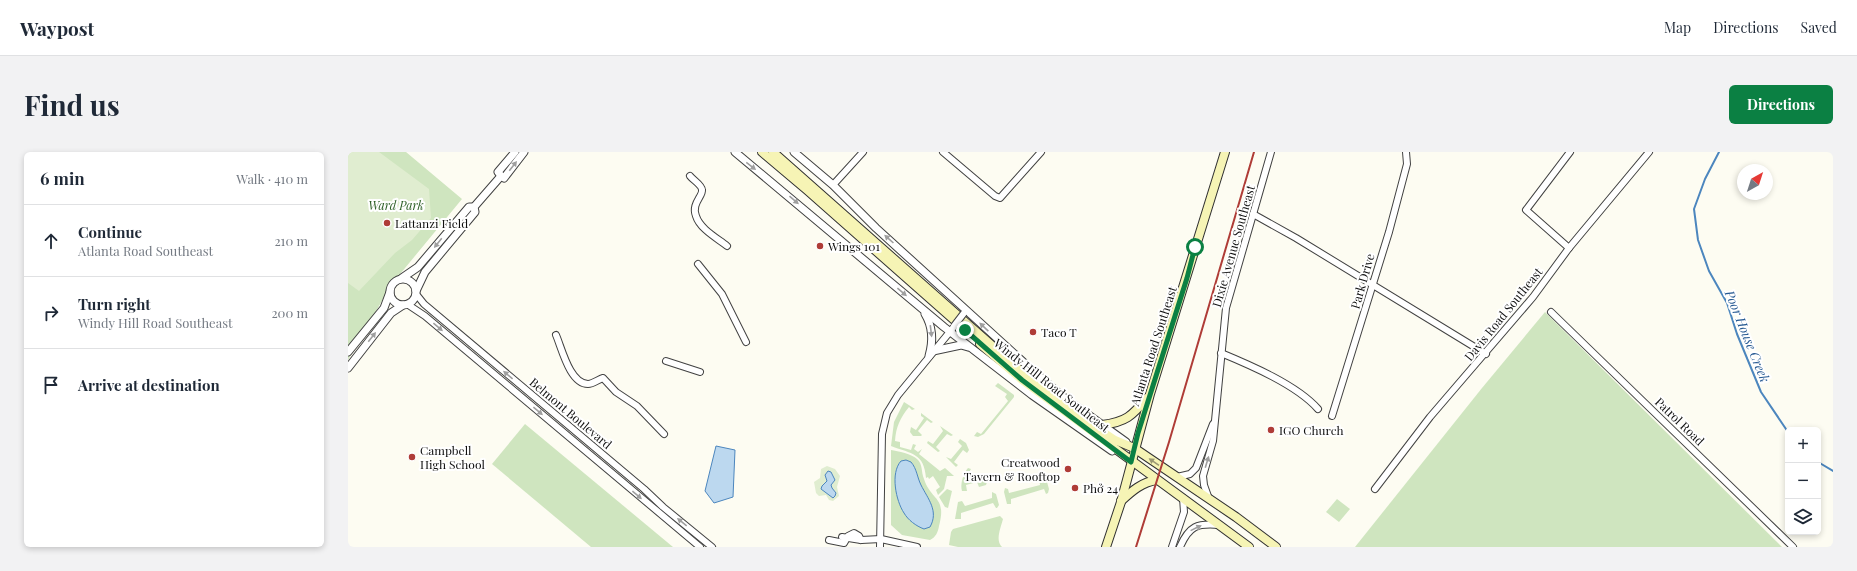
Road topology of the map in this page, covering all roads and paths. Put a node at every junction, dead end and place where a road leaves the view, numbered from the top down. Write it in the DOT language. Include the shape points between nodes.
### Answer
graph roads {
  1 [pos="515,152"];
  2 [pos="524,152"];
  3 [pos="735,152"];
  4 [pos="762,152"];
  5 [pos="773,152"];
  6 [pos="794,152"];
  7 [pos="863,152"];
  8 [pos="943,152"];
  9 [pos="1041,152"];
  10 [pos="1225,152"];
  11 [pos="1271,152"];
  12 [pos="1406,152"];
  13 [pos="1570,152"];
  14 [pos="1649,152"];
  15 [pos="501,176"];
  16 [pos="690,176"];
  17 [pos="833,185"];
  18 [pos="474,207"];
  19 [pos="1253,214"];
  20 [pos="727,246"];
  21 [pos="1569,248"];
  22 [pos="698,264"];
  23 [pos="402,278"];
  24 [pos="1373,285"];
  25 [pos="390,292"];
  26 [pos="416,292"];
  27 [pos="405,305"];
  28 [pos="921,308"];
  29 [pos="966,312"];
  30 [pos="1551,312"];
  31 [pos="952,329"];
  32 [pos="556,335"];
  33 [pos="746,342"];
  34 [pos="970,348"];
  35 [pos="348,352"];
  36 [pos="1221,353"];
  37 [pos="931,354"];
  38 [pos="1486,354"];
  39 [pos="666,361"];
  40 [pos="348,368"];
  41 [pos="700,372"];
  42 [pos="1150,394"];
  43 [pos="1318,409"];
  44 [pos="1332,416"];
  45 [pos="1215,418"];
  46 [pos="1102,425"];
  47 [pos="664,434"];
  48 [pos="1134,448"];
  49 [pos="1131,462"];
  50 [pos="1177,477"];
  51 [pos="1157,480"];
  52 [pos="1375,490"];
  53 [pos="1183,498"];
  54 [pos="1210,499"];
  55 [pos="1121,502"];
  56 [pos="1221,525"];
  57 [pos="881,539"];
  58 [pos="829,540"];
  59 [pos="700,547"];
  60 [pos="712,547"];
  61 [pos="880,547"];
  62 [pos="917,547"];
  63 [pos="1106,547"];
  64 [pos="1172,547"];
  65 [pos="1180,547"];
  66 [pos="1249,547"];
  67 [pos="1276,547"];
  68 [pos="1793,547"];
  1 -- 15 [label="street" via="498,172"];
  15 -- 2 [label="street, one-way" via="504,178"];
  3 -- 28 [label="street, Windy Hill Road Southeast, one-way"];
  4 -- 49 [label="main road, Windy Hill Road Southeast" via="1022,380"];
  5 -- 48 [label="main road, Windy Hill Road Southeast" via="1024,374 1088,422 1115,440"];
  6 -- 17 [label="street, Windy Hill Road Southeast"];
  7 -- 17 [label="street"];
  8 -- 9 [label="street" via="1000,198"];
  10 -- 42 [label="main road, Atlanta Road Southeast"];
  11 -- 19 [label="street, Dixie Avenue Southeast"];
  12 -- 24 [label="street, Park Drive" via="1407,164"];
  13 -- 21 [label="street" via="1526,210"];
  14 -- 21 [label="street, Davis Road Southeast"];
  15 -- 18 [label="street"];
  16 -- 20 [label="street" via="703,192 696,203 696,217"];
  29 -- 17 [label="street, Windy Hill Road Southeast, one-way"];
  18 -- 23 [label="street, one-way" via="469,206 418,268"];
  18 -- 26 [label="street" via="475,212 424,272"];
  19 -- 24 [label="street"];
  19 -- 36 [label="street, Dixie Avenue Southeast" via="1226,308"];
  21 -- 38 [label="street, Davis Road Southeast"];
  22 -- 33 [label="street" via="722,294"];
  23 -- 25 [label="street" via="393,283"];
  23 -- 26 [label="street" via="412,282"];
  24 -- 38 [label="street"];
  24 -- 44 [label="street, Park Drive"];
  25 -- 27 [label="street" via="393,300"];
  25 -- 35 [label="street" via="384,308"];
  26 -- 27 [label="street" via="413,300"];
  60 -- 26 [label="street, Belmont Boulevard, one-way" via="424,304"];
  40 -- 27 [label="street, one-way" via="391,313"];
  27 -- 59 [label="street, Belmont Boulevard, one-way" via="425,316"];
  28 -- 31 [label="street, Windy Hill Road Southeast"];
  28 -- 37 [label="street, one-way" via="929,320"];
  29 -- 31 [label="street, bridge"];
  46 -- 29 [label="street, Windy Hill Road Southeast, one-way" via="1038,375"];
  30 -- 68 [label="street, Patrol Road"];
  31 -- 34 [label="street, Windy Hill Road Southeast"];
  31 -- 37 [label="street"];
  32 -- 47 [label="street" via="575,378 590,384 603,378 616,392 637,406"];
  34 -- 37 [label="street" via="961,345"];
  34 -- 49 [label="street, Windy Hill Road Southeast" via="1057,413"];
  36 -- 43 [label="street" via="1282,383 1311,400"];
  36 -- 45 [label="street, Dixie Avenue Southeast"];
  37 -- 57 [label="street" via="893,401 883,427"];
  38 -- 52 [label="street, Davis Road Southeast" via="1430,418"];
  39 -- 41 [label="street"];
  42 -- 46 [label="main road" via="1127,419"];
  42 -- 48 [label="main road, Atlanta Road Southeast"];
  45 -- 50 [label="street, Dixie Avenue Southeast" via="1196,468 1190,474"];
  54 -- 45 [label="street, Dixie Avenue Southeast, one-way" via="1203,476 1213,440"];
  46 -- 48 [label="street, Windy Hill Road Southeast"];
  48 -- 49 [label="main road, Atlanta Road Southeast"];
  50 -- 48 [label="main road, Windy Hill Road Southeast, one-way"];
  49 -- 51 [label="main road, Windy Hill Road Southeast"];
  49 -- 55 [label="main road, Atlanta Road Southeast"];
  50 -- 54 [label="main road, Windy Hill Road Southeast"];
  51 -- 53 [label="main road, Windy Hill Road Southeast"];
  51 -- 55 [label="main road" via="1138,486"];
  53 -- 56 [label="main road, Windy Hill Road Southeast"];
  53 -- 64 [label="street" via="1184,512"];
  54 -- 67 [label="main road, Windy Hill Road Southeast"];
  55 -- 63 [label="main road, Atlanta Road Southeast"];
  65 -- 56 [label="street, one-way" via="1186,534 1196,526"];
  56 -- 66 [label="main road, Windy Hill Road Southeast"];
  57 -- 58 [label="street" via="861,540 852,533 845,538 844,543"];
  57 -- 61 [label="street"];
  57 -- 62 [label="street"];
}
